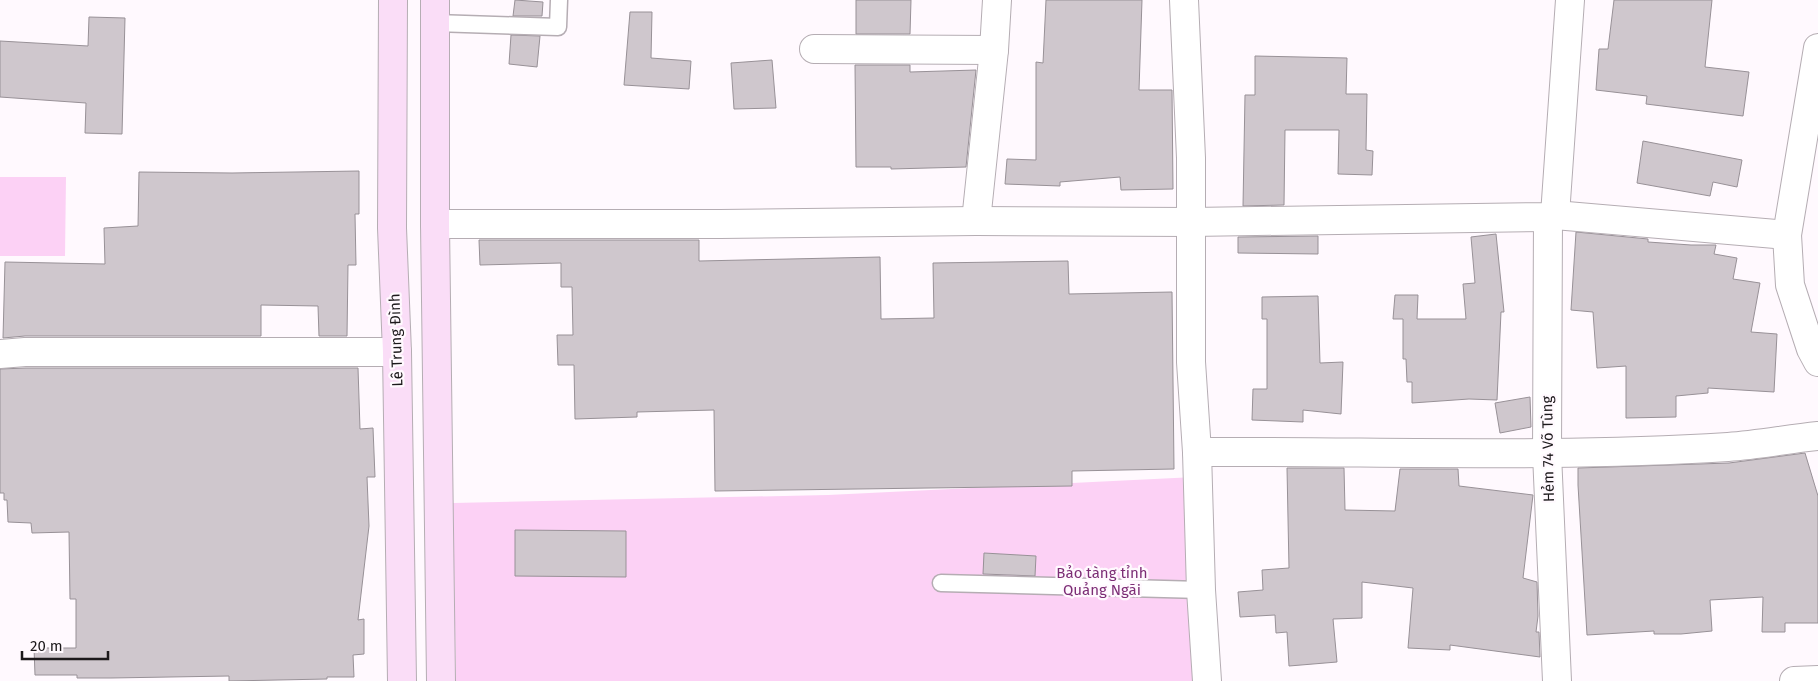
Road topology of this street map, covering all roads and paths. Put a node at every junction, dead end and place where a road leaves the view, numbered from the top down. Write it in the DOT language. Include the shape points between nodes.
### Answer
graph roads {
  1 [pos="393,0"];
  2 [pos="558,0"];
  3 [pos="997,0"];
  4 [pos="1184,0"];
  5 [pos="1570,0"];
  6 [pos="435,12"];
  7 [pos="814,48"];
  8 [pos="1818,48"];
  9 [pos="994,50"];
  10 [pos="1551,216"];
  11 [pos="976,221"];
  12 [pos="1192,222"];
  13 [pos="435,224"];
  14 [pos="392,228"];
  15 [pos="1787,235"];
  16 [pos="397,352"];
  17 [pos="0,354"];
  18 [pos="1818,362"];
  19 [pos="1818,436"];
  20 [pos="1197,452"];
  21 [pos="1547,454"];
  22 [pos="941,583"];
  23 [pos="1201,590"];
  24 [pos="1818,680"];
  25 [pos="402,681"];
  26 [pos="441,681"];
  27 [pos="1207,681"];
  28 [pos="1557,681"];
  29 [pos="1794,681"];
  1 -- 14 [label="main road, Lê Trung Đình"];
  2 -- 6 [label="lane" via="558,27"];
  3 -- 9 [label="street"];
  4 -- 12 [label="street"];
  5 -- 10 [label="street, Hẻm 74 Võ Tùng"];
  6 -- 13 [label="main road"];
  7 -- 9 [label="street"];
  8 -- 15 [label="street"];
  9 -- 11 [label="street"];
  10 -- 12 [label="street"];
  10 -- 15 [label="street"];
  10 -- 21 [label="street, Hẻm 74 Võ Tùng"];
  11 -- 12 [label="street"];
  11 -- 13 [label="street"];
  12 -- 20 [label="street" via="1191,362"];
  13 -- 14 [label="main road"];
  13 -- 26 [label="main road"];
  14 -- 16 [label="main road, Lê Trung Đình"];
  15 -- 18 [label="street" via="1790,285"];
  16 -- 17 [label="street"];
  16 -- 25 [label="main road, Lê Trung Đình"];
  19 -- 21 [label="street" via="1729,447"];
  20 -- 21 [label="street"];
  20 -- 23 [label="street"];
  21 -- 28 [label="street, Hẻm 74 Võ Tùng"];
  22 -- 23 [label="lane"];
  23 -- 27 [label="street"];
  24 -- 29 [label="street"];
}
